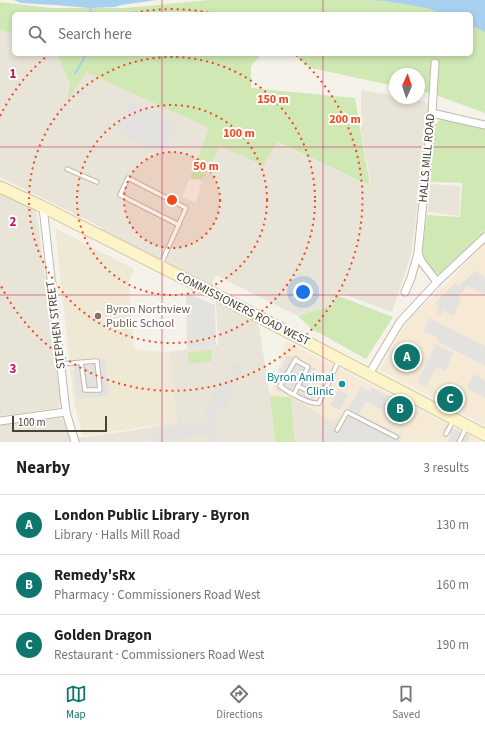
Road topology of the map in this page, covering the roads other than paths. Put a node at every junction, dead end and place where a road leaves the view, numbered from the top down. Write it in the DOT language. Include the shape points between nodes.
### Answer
graph roads {
  1 [pos="435,63"];
  2 [pos="432,113"];
  3 [pos="485,125"];
  4 [pos="67,169"];
  5 [pos="96,182"];
  6 [pos="0,187"];
  7 [pos="43,207"];
  8 [pos="179,225"];
  9 [pos="485,237"];
  10 [pos="418,253"];
  11 [pos="160,267"];
  12 [pos="437,282"];
  13 [pos="404,292"];
  14 [pos="339,359"];
  15 [pos="81,362"];
  16 [pos="60,364"];
  17 [pos="369,374"];
  18 [pos="298,386"];
  19 [pos="294,394"];
  20 [pos="314,394"];
  21 [pos="66,412"];
  22 [pos="454,418"];
  23 [pos="0,421"];
  24 [pos="467,425"];
  25 [pos="337,430"];
  26 [pos="446,434"];
  27 [pos="485,435"];
  28 [pos="396,437"];
  29 [pos="75,442"];
  30 [pos="459,442"];
  1 -- 2 [label="street, HALLS MILL ROAD"];
  2 -- 3 [label="street"];
  2 -- 10 [label="street, HALLS MILL ROAD"];
  4 -- 5 [label="lane"];
  6 -- 7 [label="main road, COMMISSIONERS ROAD WEST"];
  7 -- 11 [label="main road, COMMISSIONERS ROAD WEST"];
  7 -- 16 [label="street, STEPHEN STREET"];
  8 -- 8 [label="lane" via="186,208 128,178 120,195"];
  8 -- 11 [label="lane"];
  9 -- 12 [label="street"];
  10 -- 12 [label="street"];
  10 -- 13 [label="street, HALLS MILL ROAD"];
  11 -- 14 [label="main road, COMMISSIONERS ROAD WEST"];
  12 -- 17 [label="street" via="400,322"];
  14 -- 17 [label="main road, COMMISSIONERS ROAD WEST"];
  14 -- 19 [label="lane" via="319,403 314,404"];
  15 -- 15 [label="lane" via="97,361 100,390 84,390"];
  15 -- 16 [label="lane"];
  16 -- 21 [label="street, STEPHEN STREET"];
  17 -- 22 [label="main road, COMMISSIONERS ROAD WEST"];
  18 -- 19 [label="lane"];
  18 -- 19 [label="lane" via="308,367 295,360 280,385"];
  18 -- 20 [label="lane"];
  21 -- 23 [label="street"];
  21 -- 29 [label="street, STEPHEN STREET"];
  22 -- 24 [label="main road, COMMISSIONERS ROAD WEST"];
  22 -- 26 [label="lane"];
  24 -- 27 [label="main road, COMMISSIONERS ROAD WEST"];
  24 -- 30 [label="lane"];
  25 -- 28 [label="lane" via="347,412"];
}
